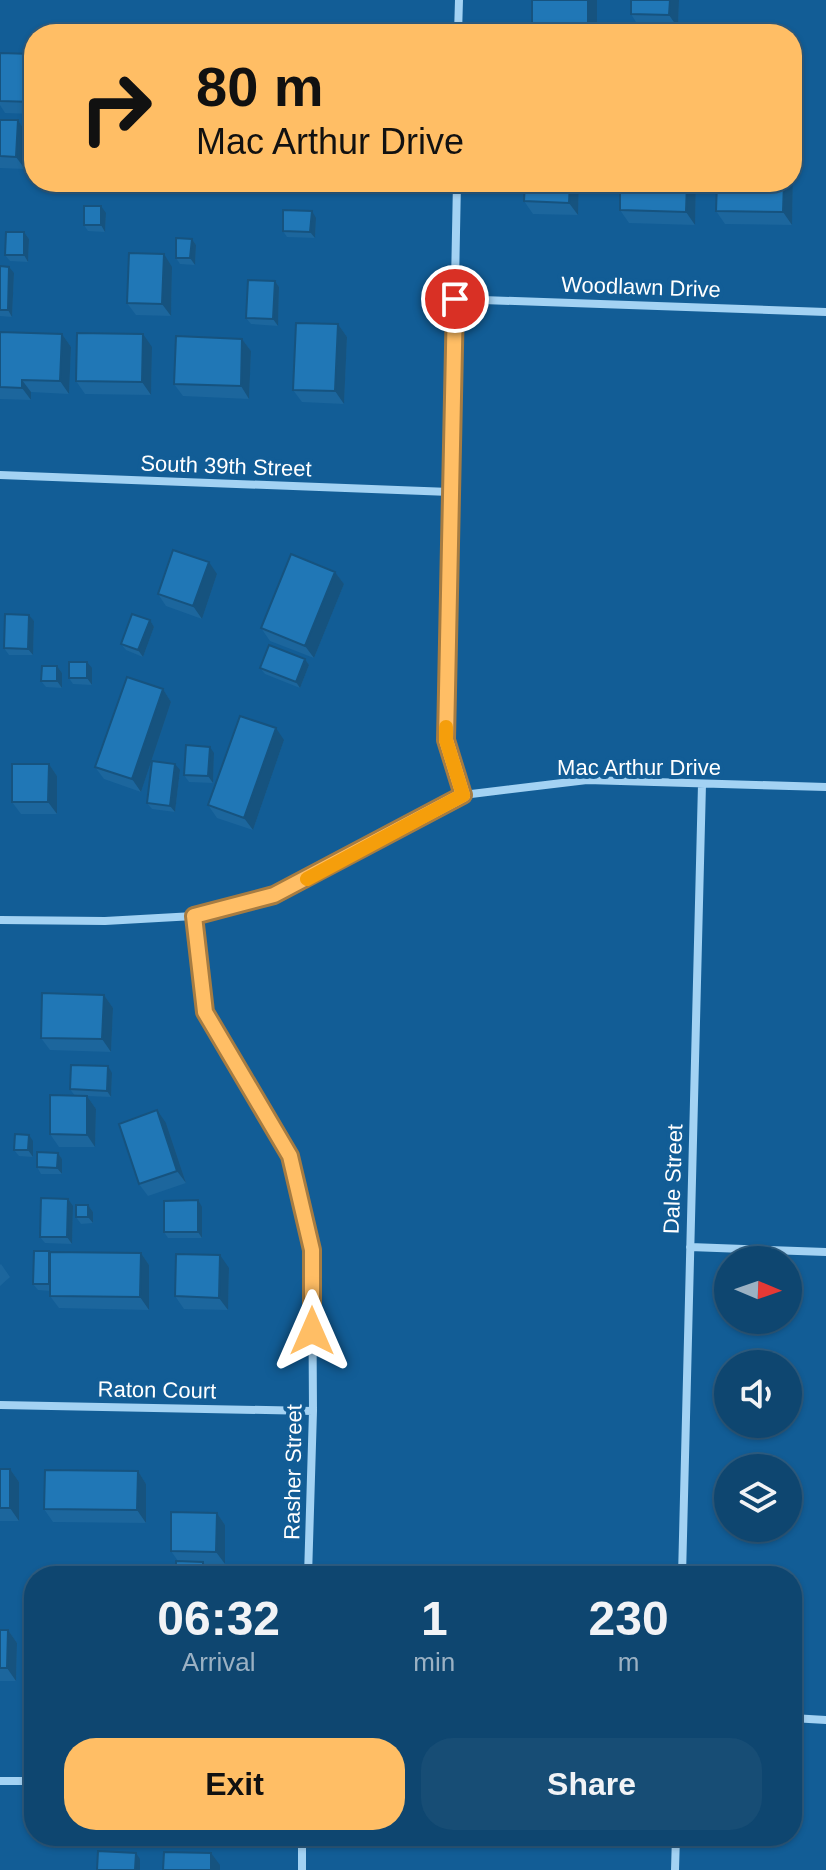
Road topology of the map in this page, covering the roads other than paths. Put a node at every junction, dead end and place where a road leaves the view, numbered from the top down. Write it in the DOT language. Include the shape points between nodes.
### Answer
graph roads {
  1 [pos="459,0"];
  2 [pos="458,24"];
  3 [pos="457,192"];
  4 [pos="455,299"];
  5 [pos="826,312"];
  6 [pos="0,475"];
  7 [pos="450,492"];
  8 [pos="702,784"];
  9 [pos="826,787"];
  10 [pos="463,795"];
  11 [pos="194,916"];
  12 [pos="0,920"];
  13 [pos="690,1247"];
  14 [pos="826,1252"];
  15 [pos="0,1405"];
  16 [pos="313,1411"];
  17 [pos="308,1566"];
  18 [pos="682,1566"];
  19 [pos="802,1719"];
  20 [pos="826,1720"];
  21 [pos="0,1781"];
  22 [pos="24,1781"];
  23 [pos="302,1846"];
  24 [pos="676,1846"];
  25 [pos="302,1870"];
  26 [pos="675,1870"];
  1 -- 2 [label="street"];
  3 -- 4 [label="street"];
  4 -- 5 [label="street, Woodlawn Drive"];
  4 -- 7 [label="street"];
  6 -- 7 [label="street, South 39th Street"];
  7 -- 10 [label="street" via="446,740"];
  8 -- 9 [label="street, Mac Arthur Drive"];
  8 -- 10 [label="street, Mac Arthur Drive" via="587,780"];
  8 -- 13 [label="street, Dale Street"];
  10 -- 11 [label="street, Mac Arthur Drive" via="274,895"];
  11 -- 12 [label="street, Mac Arthur Drive"];
  11 -- 16 [label="street, Rasher Street" via="205,1012 290,1156 312,1250"];
  13 -- 14 [label="street"];
  13 -- 18 [label="street, Dale Street"];
  15 -- 16 [label="street, Raton Court"];
  16 -- 17 [label="street, Rasher Street"];
  19 -- 20 [label="street"];
  21 -- 22 [label="street"];
  23 -- 25 [label="street"];
  24 -- 26 [label="street"];
}
